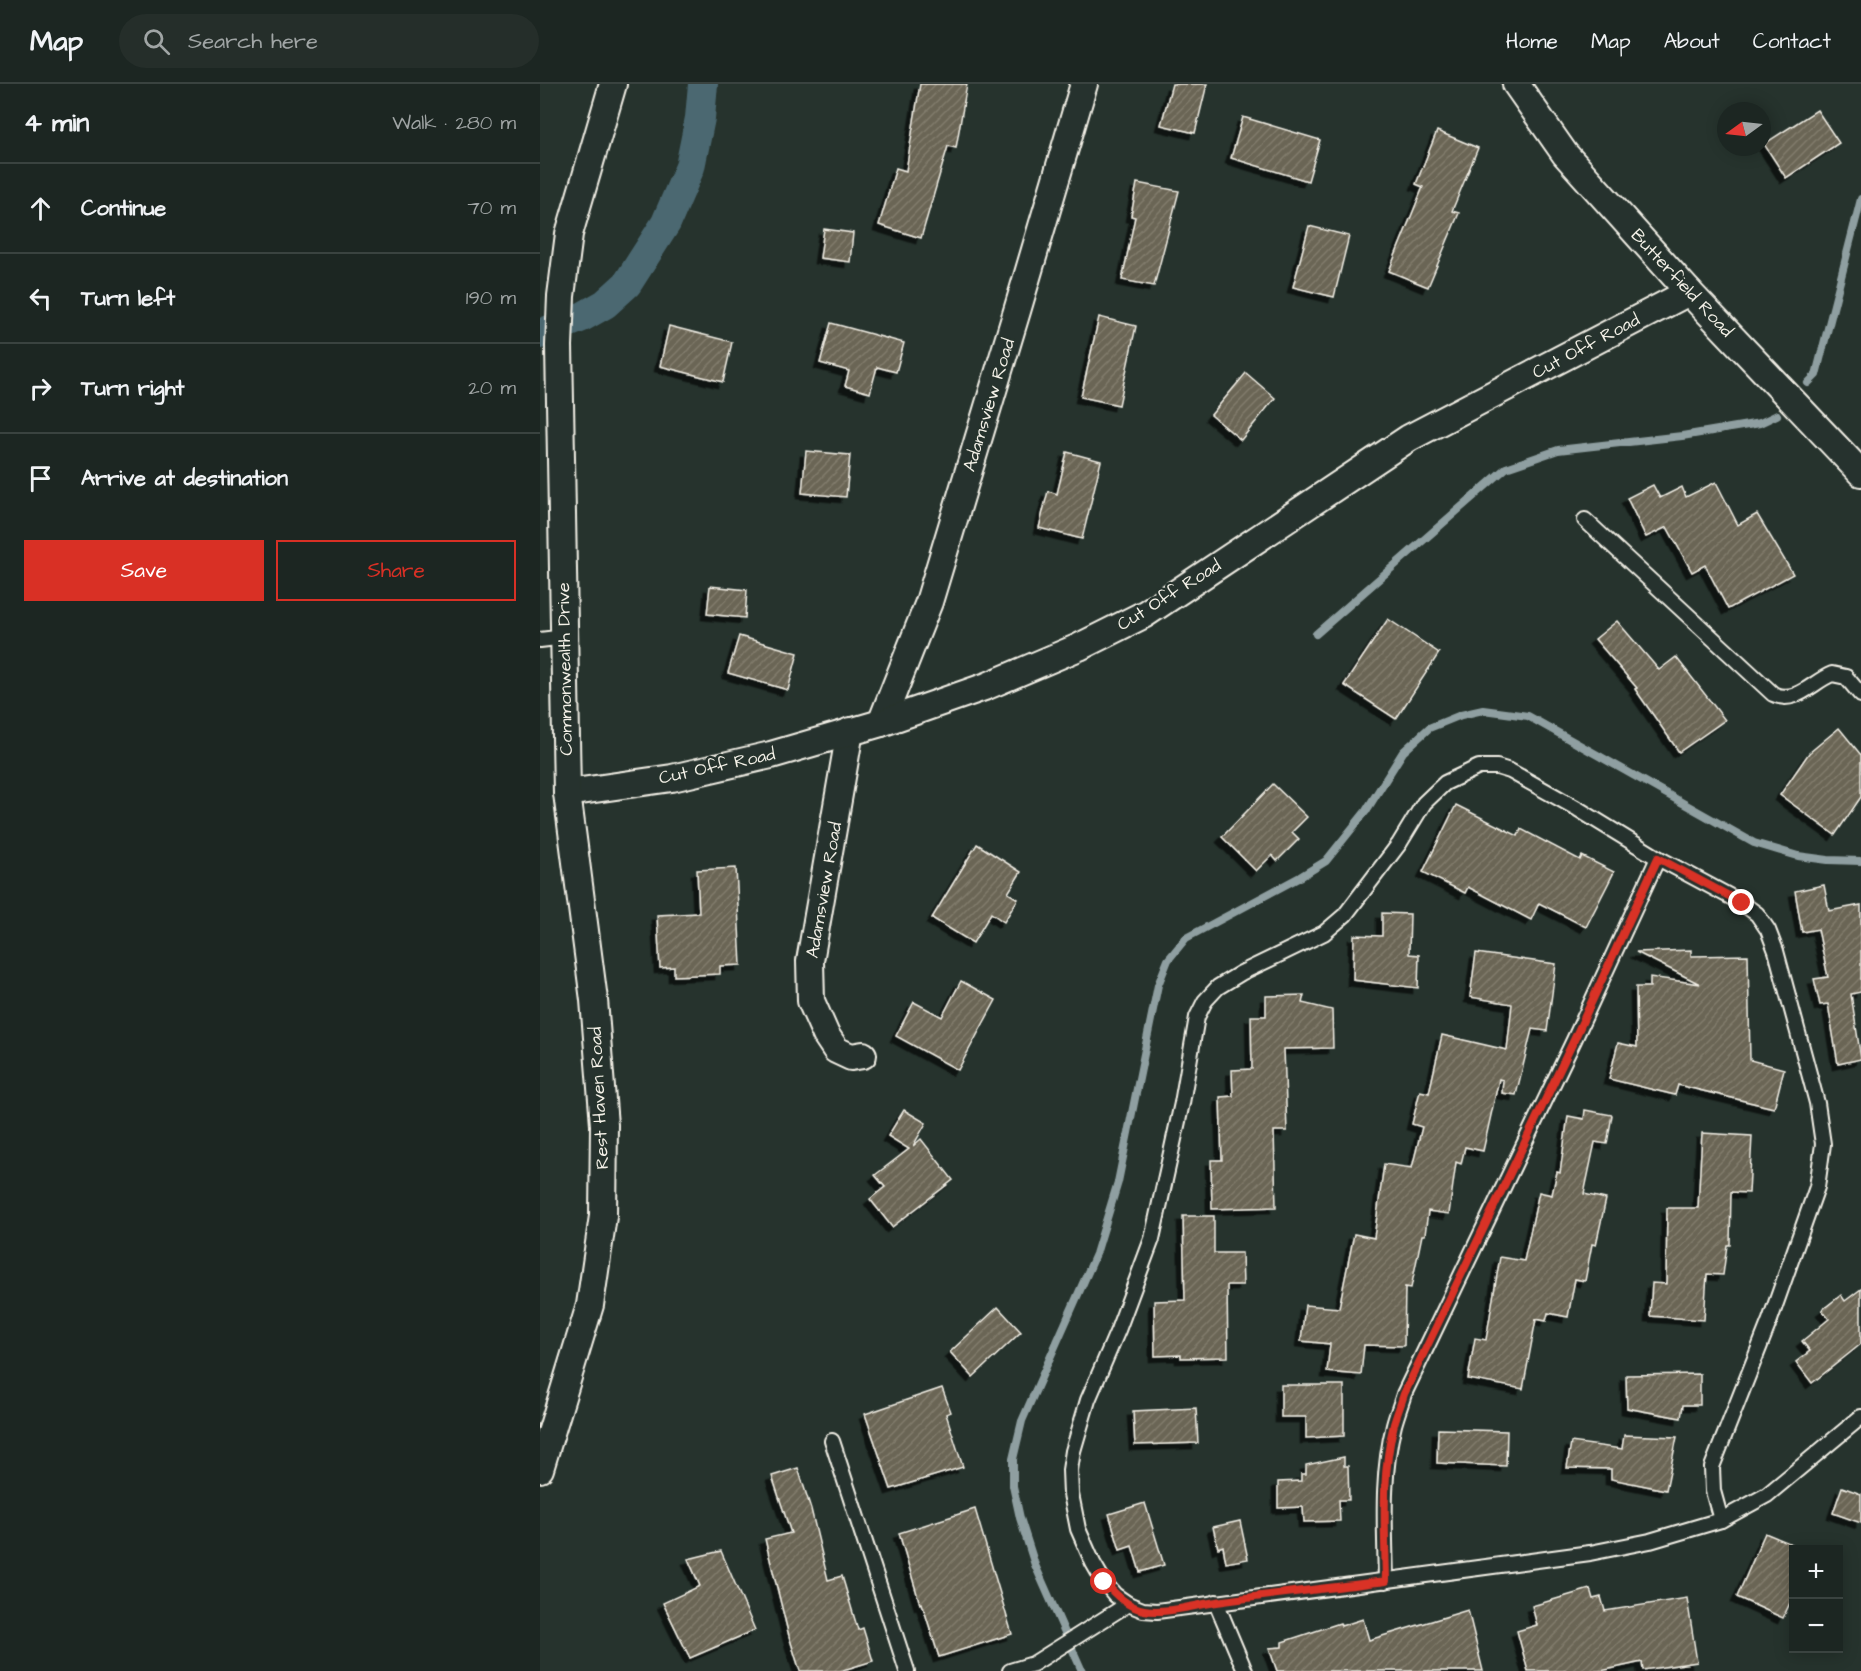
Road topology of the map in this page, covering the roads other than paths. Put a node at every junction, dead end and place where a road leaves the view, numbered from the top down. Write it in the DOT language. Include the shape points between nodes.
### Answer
graph roads {
  1 [pos="613,84"];
  2 [pos="1084,84"];
  3 [pos="1516,84"];
  4 [pos="1689,292"];
  5 [pos="554,302"];
  6 [pos="1861,473"];
  7 [pos="1586,520"];
  8 [pos="552,638"];
  9 [pos="1861,695"];
  10 [pos="881,723"];
  11 [pos="850,732"];
  12 [pos="567,793"];
  13 [pos="1658,858"];
  14 [pos="863,1055"];
  15 [pos="1861,1416"];
  16 [pos="832,1441"];
  17 [pos="540,1469"];
  18 [pos="1722,1520"];
  19 [pos="1386,1581"];
  20 [pos="1216,1602"];
  21 [pos="1128,1604"];
  22 [pos="1035,1667"];
  23 [pos="907,1671"];
  24 [pos="1010,1671"];
  25 [pos="1245,1671"];
  1 -- 5 [label="street, Commonwealth Drive" via="569,234"];
  2 -- 10 [label="street, Adamsview Road" via="929,602"];
  3 -- 4 [label="street, Butterfield Road" via="1565,154"];
  4 -- 6 [label="street, Butterfield Road"];
  4 -- 10 [label="street, Cut Off Road" via="1409,438 1145,614 987,686"];
  5 -- 8 [label="street, Commonwealth Drive" via="559,346"];
  7 -- 9 [label="lane" via="1773,694 1781,698 1797,695 1832,674 1846,677"];
  8 -- 12 [label="street, Commonwealth Drive"];
  10 -- 11 [label="street, Cut Off Road"];
  11 -- 12 [label="street, Cut Off Road" via="672,778"];
  11 -- 14 [label="street, Adamsview Road" via="810,961 811,1001 836,1050 851,1057"];
  12 -- 17 [label="street, Rest Haven Road" via="597,1034 604,1125 603,1216 590,1305"];
  13 -- 18 [label="lane" via="1742,903 1757,914 1768,930 1817,1103 1823,1144 1817,1187 1712,1467 1713,1491"];
  13 -- 19 [label="lane" via="1404,1394 1389,1453 1384,1510"];
  13 -- 21 [label="lane" via="1510,771 1479,767 1445,783 1425,803 1345,915 1324,933 1241,973 1218,987 1205,1001 1197,1017 1152,1239 1088,1400 1072,1451 1071,1494 1078,1529 1104,1582"];
  15 -- 18 [label="lane" via="1767,1495"];
  16 -- 23 [label="lane"];
  18 -- 19 [label="lane" via="1590,1553"];
  19 -- 20 [label="lane"];
  20 -- 21 [label="lane" via="1157,1611"];
  20 -- 25 [label="lane"];
  21 -- 22 [label="lane"];
  22 -- 24 [label="lane"];
}
